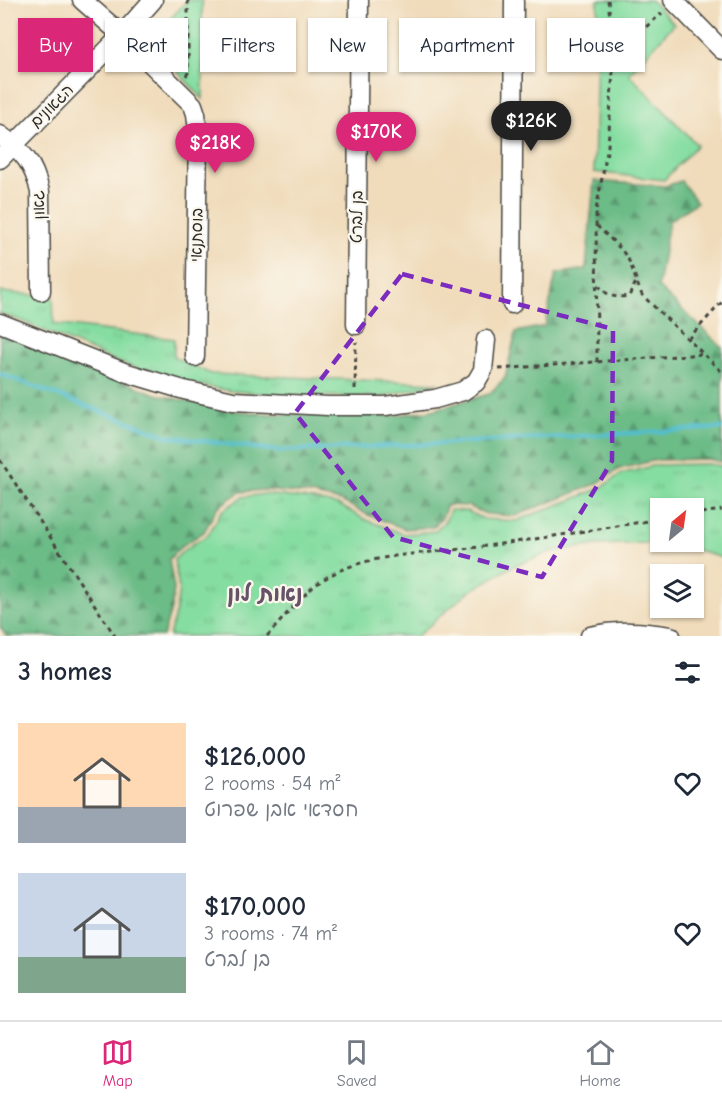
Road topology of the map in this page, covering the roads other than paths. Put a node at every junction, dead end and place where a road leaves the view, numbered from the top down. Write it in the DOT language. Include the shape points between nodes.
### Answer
graph roads {
  1 [pos="82,0"];
  2 [pos="153,0"];
  3 [pos="359,0"];
  4 [pos="514,0"];
  5 [pos="674,1"];
  6 [pos="137,18"];
  7 [pos="105,20"];
  8 [pos="105,50"];
  9 [pos="722,50"];
  10 [pos="159,72"];
  11 [pos="7,139"];
  12 [pos="0,159"];
  13 [pos="41,291"];
  14 [pos="512,304"];
  15 [pos="0,323"];
  16 [pos="356,325"];
  17 [pos="486,340"];
  18 [pos="195,357"];
  19 [pos="590,636"];
  20 [pos="671,636"];
  1 -- 7 [label="street, בוסתנאי"];
  2 -- 6 [label="street, הגאונים"];
  3 -- 16 [label="street, בן לברט"];
  4 -- 14 [label="street"];
  5 -- 9 [label="street"];
  8 -- 11 [label="street, הגאונים"];
  10 -- 18 [label="street, בוסתנאי" via="193,105 196,114"];
  11 -- 12 [label="street, הגאונים"];
  11 -- 13 [label="street, גאון" via="33,167 40,192"];
  15 -- 17 [label="street" via="124,372 184,390 233,401 328,406 385,406 463,391 476,382 483,370"];
  19 -- 20 [label="street" via="645,632"];
}
